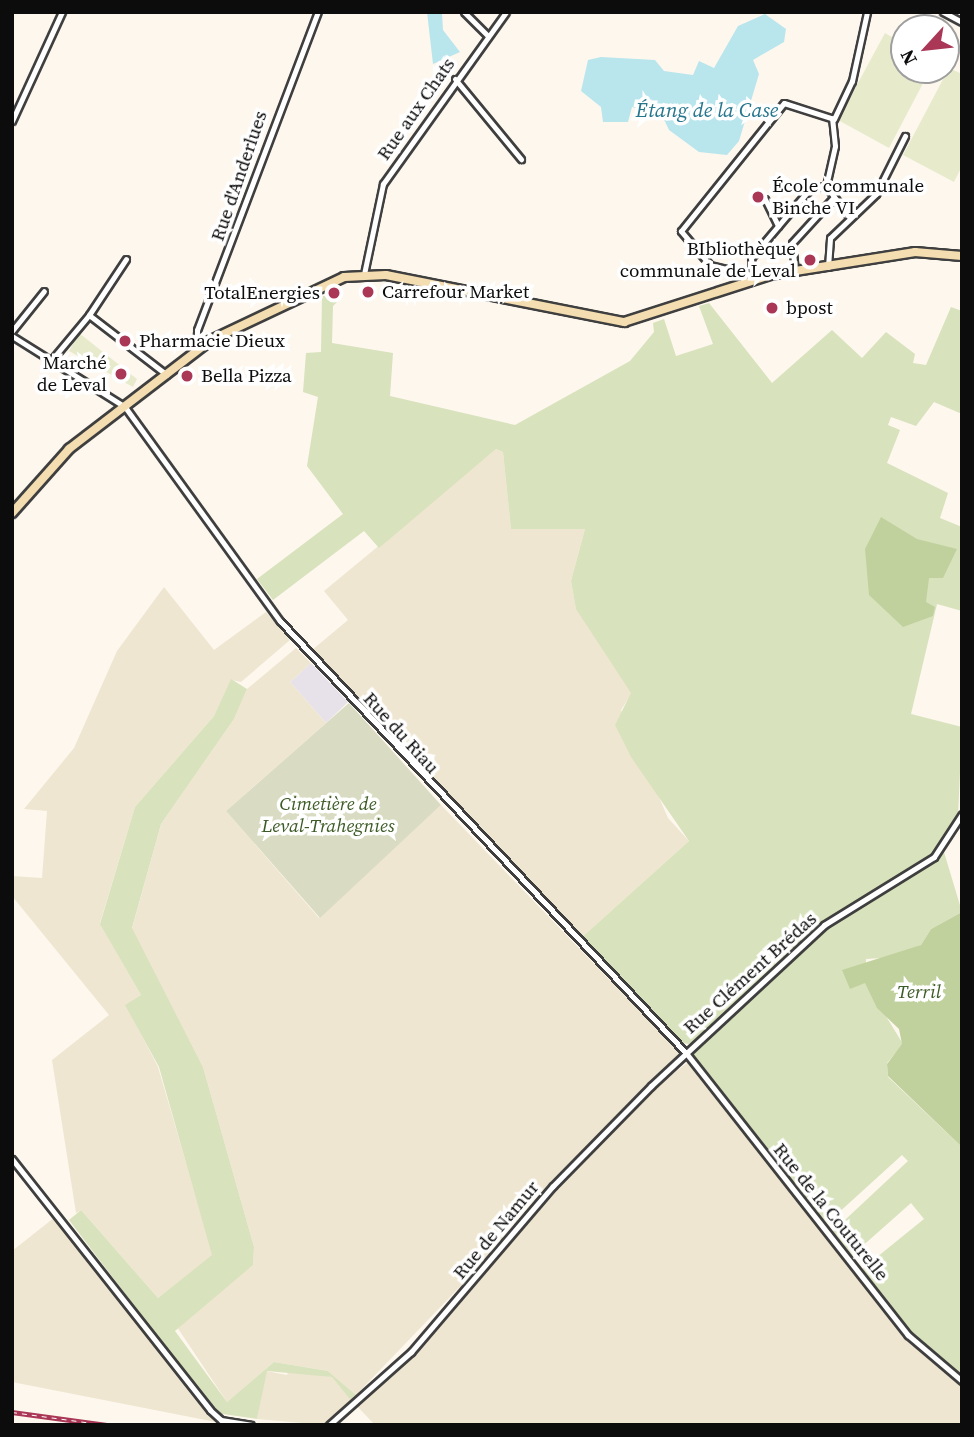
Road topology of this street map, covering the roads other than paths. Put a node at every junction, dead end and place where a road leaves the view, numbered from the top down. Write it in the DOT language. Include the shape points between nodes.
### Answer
graph roads {
  1 [pos="62,12"];
  2 [pos="318,12"];
  3 [pos="464,12"];
  4 [pos="506,12"];
  5 [pos="867,12"];
  6 [pos="943,12"];
  7 [pos="962,22"];
  8 [pos="487,35"];
  9 [pos="455,79"];
  10 [pos="832,118"];
  11 [pos="12,121"];
  12 [pos="905,136"];
  13 [pos="521,159"];
  14 [pos="826,186"];
  15 [pos="834,197"];
  16 [pos="765,199"];
  17 [pos="849,218"];
  18 [pos="778,226"];
  19 [pos="962,256"];
  20 [pos="126,259"];
  21 [pos="828,267"];
  22 [pos="795,271"];
  23 [pos="751,272"];
  24 [pos="365,274"];
  25 [pos="760,277"];
  26 [pos="44,291"];
  27 [pos="89,315"];
  28 [pos="12,334"];
  29 [pos="196,351"];
  30 [pos="54,357"];
  31 [pos="167,375"];
  32 [pos="125,407"];
  33 [pos="12,513"];
  34 [pos="962,814"];
  35 [pos="686,1053"];
  36 [pos="12,1159"];
  37 [pos="962,1381"];
  38 [pos="251,1425"];
  39 [pos="328,1425"];
  1 -- 11 [label="street"];
  2 -- 29 [label="street, Rue d'Anderlues" via="197,330"];
  3 -- 8 [label="street"];
  4 -- 8 [label="street, Rue aux Chats"];
  5 -- 10 [label="street" via="852,81"];
  6 -- 7 [label="street"];
  8 -- 9 [label="street, Rue aux Chats"];
  9 -- 13 [label="street"];
  9 -- 24 [label="street, Rue aux Chats" via="383,184"];
  10 -- 14 [label="street" via="835,146"];
  10 -- 23 [label="street" via="784,103 681,231 710,265"];
  12 -- 17 [label="street" via="888,177"];
  14 -- 15 [label="street"];
  14 -- 18 [label="street" via="811,188"];
  15 -- 17 [label="street"];
  15 -- 22 [label="street" via="792,243"];
  16 -- 18 [label="street"];
  17 -- 21 [label="street" via="827,245"];
  18 -- 23 [label="street" via="751,258"];
  19 -- 21 [label="street" via="915,252"];
  20 -- 27 [label="street"];
  21 -- 22 [label="street"];
  22 -- 25 [label="street"];
  23 -- 25 [label="street"];
  24 -- 25 [label="street" via="624,322"];
  24 -- 29 [label="street" via="305,293"];
  26 -- 28 [label="street"];
  27 -- 30 [label="street"];
  27 -- 31 [label="street"];
  28 -- 30 [label="street, Rue du Riau"];
  29 -- 31 [label="street"];
  30 -- 32 [label="street, Rue du Riau"];
  31 -- 32 [label="street"];
  32 -- 33 [label="street" via="69,449"];
  32 -- 35 [label="street, Rue du Riau" via="280,621"];
  34 -- 35 [label="street, Rue Clément Brédas" via="934,857 824,925"];
  35 -- 37 [label="street, Rue de la Couturelle" via="908,1335"];
  35 -- 39 [label="street, Rue de Namur" via="554,1186 411,1352"];
  36 -- 38 [label="street" via="210,1410 221,1420"];
}
